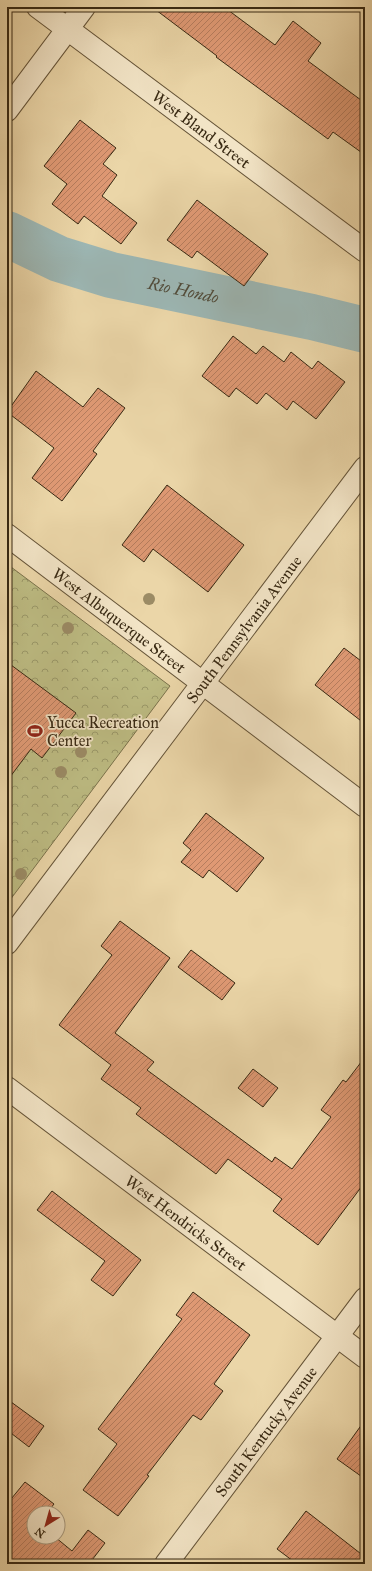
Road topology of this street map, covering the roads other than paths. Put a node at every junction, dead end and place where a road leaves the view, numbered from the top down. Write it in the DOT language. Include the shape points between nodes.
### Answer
graph roads {
  1 [pos="38,7"];
  2 [pos="84,7"];
  3 [pos="67,29"];
  4 [pos="7,110"];
  5 [pos="365,251"];
  6 [pos="365,468"];
  7 [pos="7,535"];
  8 [pos="202,684"];
  9 [pos="365,806"];
  10 [pos="7,943"];
  11 [pos="7,1088"];
  12 [pos="365,1298"];
  13 [pos="337,1336"];
  14 [pos="365,1357"];
  15 [pos="166,1564"];
  1 -- 3 [label="street, West Bland Street"];
  2 -- 3 [label="street"];
  3 -- 4 [label="street"];
  3 -- 5 [label="street, West Bland Street"];
  6 -- 8 [label="street, South Pennsylvania Avenue"];
  7 -- 8 [label="street, West Albuquerque Street"];
  8 -- 9 [label="street, West Albuquerque Street"];
  8 -- 10 [label="street, South Pennsylvania Avenue"];
  11 -- 13 [label="street, West Hendricks Street"];
  12 -- 13 [label="street, South Kentucky Avenue"];
  13 -- 14 [label="street, West Hendricks Street"];
  13 -- 15 [label="street, South Kentucky Avenue"];
}
